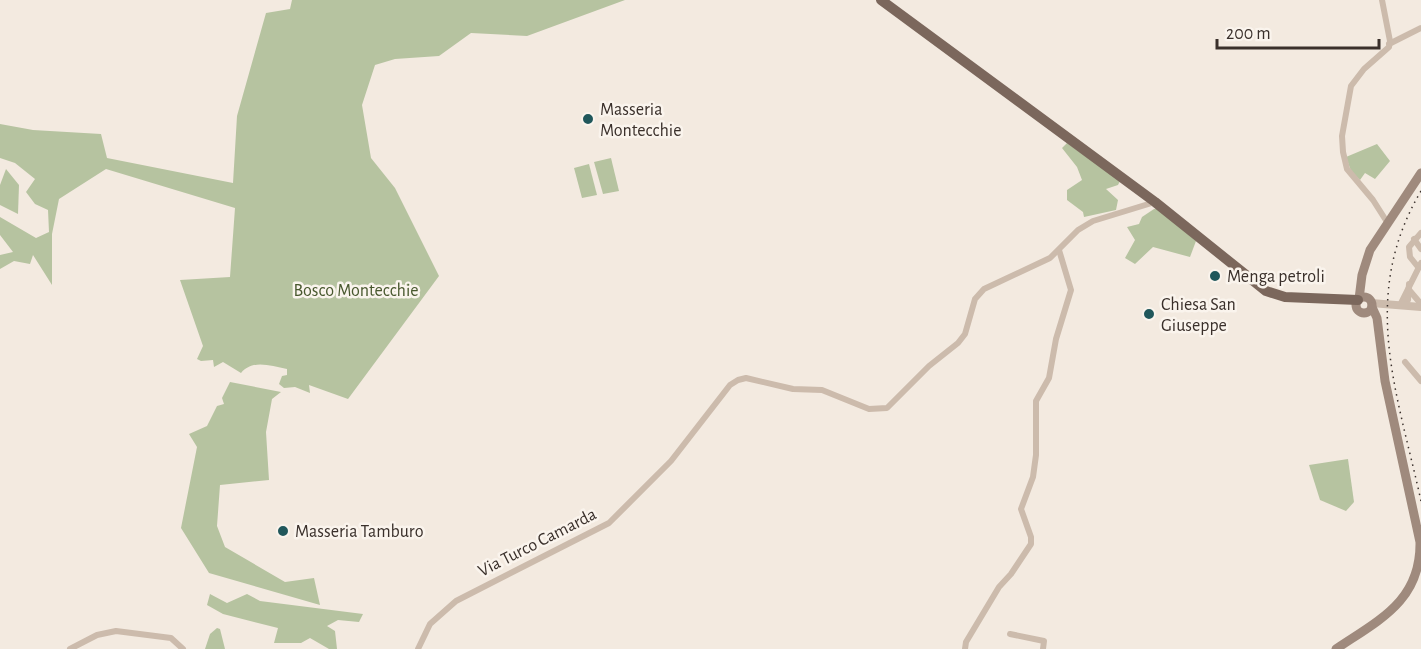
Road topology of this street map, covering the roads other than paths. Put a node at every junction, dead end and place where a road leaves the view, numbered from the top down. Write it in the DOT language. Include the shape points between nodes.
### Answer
graph roads {
  1 [pos="881,0"];
  2 [pos="1382,0"];
  3 [pos="1421,28"];
  4 [pos="1389,44"];
  5 [pos="1421,173"];
  6 [pos="1155,202"];
  7 [pos="1387,222"];
  8 [pos="1421,233"];
  9 [pos="1414,239"];
  10 [pos="1421,249"];
  11 [pos="1059,250"];
  12 [pos="1420,265"];
  13 [pos="1409,287"];
  14 [pos="1366,304"];
  15 [pos="1400,305"];
  16 [pos="1421,306"];
  17 [pos="1377,332"];
  18 [pos="1405,362"];
  19 [pos="1421,381"];
  20 [pos="1010,634"];
  21 [pos="70,649"];
  22 [pos="183,649"];
  23 [pos="418,649"];
  24 [pos="965,649"];
  25 [pos="1043,649"];
  26 [pos="1336,649"];
  1 -- 6 [label="main road"];
  2 -- 4 [label="street"];
  3 -- 4 [label="street"];
  4 -- 7 [label="street" via="1351,86 1342,136 1347,169"];
  5 -- 7 [label="main road"];
  6 -- 11 [label="street, Via Turco Camarda" via="1093,221"];
  6 -- 14 [label="main road" via="1266,291 1285,297"];
  7 -- 14 [label="main road" via="1370,250 1362,284"];
  8 -- 9 [label="street"];
  9 -- 10 [label="street"];
  9 -- 12 [label="street" via="1409,247 1410,257"];
  11 -- 23 [label="street, Via Turco Camarda" via="977,295 965,334 958,343 887,408 869,409 822,390 738,380 671,461 609,523 456,602 430,624"];
  11 -- 24 [label="street" via="1071,290 1049,378 1036,401 1033,477 1021,509 1031,544 999,587"];
  12 -- 13 [label="street"];
  13 -- 15 [label="street"];
  13 -- 16 [label="street"];
  14 -- 15 [label="street"];
  14 -- 17 [label="main road"];
  14 -- 17 [label="main road" via="1377,318"];
  15 -- 16 [label="street"];
  17 -- 26 [label="main road" via="1420,542 1420,559 1414,583 1401,603"];
  18 -- 19 [label="street"];
  20 -- 25 [label="street" via="1044,641"];
  21 -- 22 [label="street" via="97,635 116,631 171,638"];
}
